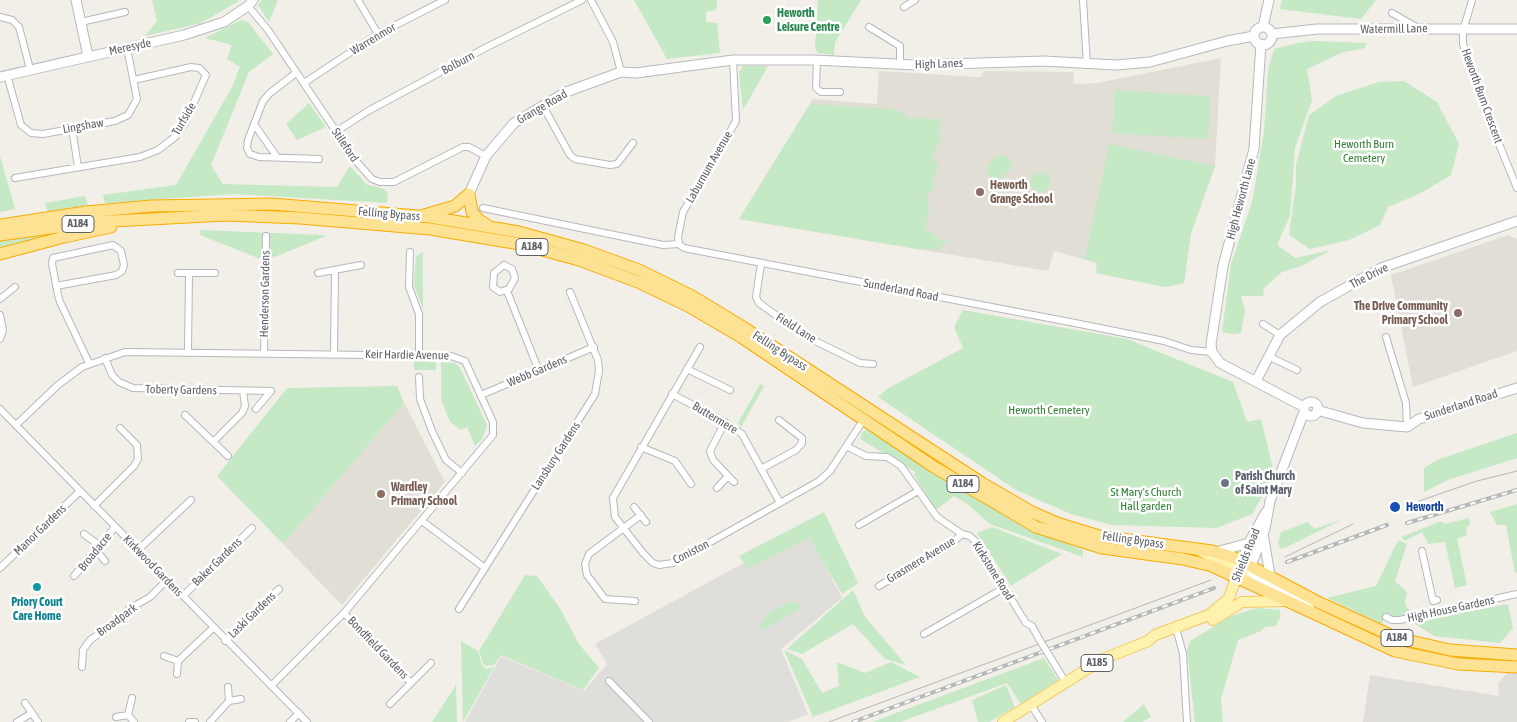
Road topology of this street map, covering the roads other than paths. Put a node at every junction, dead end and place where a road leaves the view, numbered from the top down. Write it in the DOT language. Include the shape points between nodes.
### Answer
graph roads {
  1 [pos="76,0"];
  2 [pos="358,0"];
  3 [pos="445,0"];
  4 [pos="582,0"];
  5 [pos="591,0"];
  6 [pos="915,0"];
  7 [pos="1083,0"];
  8 [pos="1269,0"];
  9 [pos="1472,0"];
  10 [pos="250,3"];
  11 [pos="904,7"];
  12 [pos="125,12"];
  13 [pos="1392,13"];
  14 [pos="0,17"];
  15 [pos="81,22"];
  16 [pos="869,27"];
  17 [pos="1263,27"];
  18 [pos="1517,29"];
  19 [pos="1421,30"];
  20 [pos="1463,30"];
  21 [pos="378,34"];
  22 [pos="1272,34"];
  23 [pos="1254,36"];
  24 [pos="1261,44"];
  25 [pos="127,48"];
  26 [pos="88,56"];
  27 [pos="732,60"];
  28 [pos="817,60"];
  29 [pos="900,65"];
  30 [pos="1087,65"];
  31 [pos="30,69"];
  32 [pos="621,72"];
  33 [pos="296,73"];
  34 [pos="4,76"];
  35 [pos="134,80"];
  36 [pos="304,83"];
  37 [pos="840,92"];
  38 [pos="543,106"];
  39 [pos="254,124"];
  40 [pos="72,128"];
  41 [pos="337,131"];
  42 [pos="633,143"];
  43 [pos="486,156"];
  44 [pos="277,158"];
  45 [pos="319,159"];
  46 [pos="78,167"];
  47 [pos="16,178"];
  48 [pos="1517,188"];
  49 [pos="469,194"];
  50 [pos="483,208"];
  51 [pos="418,216"];
  52 [pos="157,217"];
  53 [pos="1517,221"];
  54 [pos="0,225"];
  55 [pos="491,228"];
  56 [pos="0,235"];
  57 [pos="266,236"];
  58 [pos="679,244"];
  59 [pos="410,252"];
  60 [pos="0,254"];
  61 [pos="761,264"];
  62 [pos="361,265"];
  63 [pos="335,270"];
  64 [pos="178,273"];
  65 [pos="189,273"];
  66 [pos="215,273"];
  67 [pos="318,273"];
  68 [pos="56,286"];
  69 [pos="15,287"];
  70 [pos="507,290"];
  71 [pos="570,292"];
  72 [pos="0,299"];
  73 [pos="0,315"];
  74 [pos="1263,324"];
  75 [pos="1280,335"];
  76 [pos="1386,338"];
  77 [pos="0,339"];
  78 [pos="594,347"];
  79 [pos="700,347"];
  80 [pos="188,352"];
  81 [pos="1212,352"];
  82 [pos="264,353"];
  83 [pos="334,354"];
  84 [pos="419,355"];
  85 [pos="1268,356"];
  86 [pos="105,358"];
  87 [pos="89,363"];
  88 [pos="873,364"];
  89 [pos="687,369"];
  90 [pos="539,370"];
  91 [pos="1297,370"];
  92 [pos="419,377"];
  93 [pos="1256,381"];
  94 [pos="1517,388"];
  95 [pos="730,390"];
  96 [pos="244,391"];
  97 [pos="672,394"];
  98 [pos="481,395"];
  99 [pos="256,409"];
  100 [pos="0,410"];
  101 [pos="869,410"];
  102 [pos="1309,411"];
  103 [pos="185,415"];
  104 [pos="780,420"];
  105 [pos="863,420"];
  106 [pos="725,422"];
  107 [pos="16,425"];
  108 [pos="1407,427"];
  109 [pos="120,428"];
  110 [pos="214,442"];
  111 [pos="846,446"];
  112 [pos="641,447"];
  113 [pos="228,456"];
  114 [pos="761,469"];
  115 [pos="462,474"];
  116 [pos="728,476"];
  117 [pos="734,482"];
  118 [pos="691,484"];
  119 [pos="717,488"];
  120 [pos="80,491"];
  121 [pos="918,491"];
  122 [pos="191,500"];
  123 [pos="780,503"];
  124 [pos="94,506"];
  125 [pos="634,507"];
  126 [pos="1268,507"];
  127 [pos="640,515"];
  128 [pos="422,521"];
  129 [pos="646,522"];
  130 [pos="859,524"];
  131 [pos="115,527"];
  132 [pos="623,527"];
  133 [pos="252,528"];
  134 [pos="84,534"];
  135 [pos="962,534"];
  136 [pos="1263,534"];
  137 [pos="1142,542"];
  138 [pos="1250,543"];
  139 [pos="99,548"];
  140 [pos="1197,549"];
  141 [pos="138,550"];
  142 [pos="1214,551"];
  143 [pos="1422,551"];
  144 [pos="105,561"];
  145 [pos="0,568"];
  146 [pos="485,568"];
  147 [pos="1244,571"];
  148 [pos="1270,575"];
  149 [pos="74,576"];
  150 [pos="167,580"];
  151 [pos="879,586"];
  152 [pos="1004,588"];
  153 [pos="279,589"];
  154 [pos="1517,594"];
  155 [pos="183,596"];
  156 [pos="1437,600"];
  157 [pos="635,601"];
  158 [pos="1288,601"];
  159 [pos="1237,604"];
  160 [pos="459,609"];
  161 [pos="1313,612"];
  162 [pos="344,613"];
  163 [pos="1386,617"];
  164 [pos="213,628"];
  165 [pos="1177,631"];
  166 [pos="924,634"];
  167 [pos="225,641"];
  168 [pos="1517,655"];
  169 [pos="164,656"];
  170 [pos="178,661"];
  171 [pos="431,663"];
  172 [pos="82,667"];
  173 [pos="1517,667"];
  174 [pos="177,674"];
  175 [pos="609,681"];
  176 [pos="412,683"];
  177 [pos="1066,683"];
  178 [pos="271,686"];
  179 [pos="228,687"];
  180 [pos="132,698"];
  181 [pos="241,699"];
  182 [pos="229,701"];
  183 [pos="25,703"];
  184 [pos="390,704"];
  185 [pos="1031,705"];
  186 [pos="32,713"];
  187 [pos="299,714"];
  188 [pos="128,716"];
  189 [pos="116,717"];
  190 [pos="17,722"];
  191 [pos="38,722"];
  192 [pos="134,722"];
  193 [pos="189,722"];
  194 [pos="195,722"];
  195 [pos="210,722"];
  196 [pos="290,722"];
  197 [pos="307,722"];
  198 [pos="649,722"];
  199 [pos="1003,722"];
  200 [pos="1042,722"];
  201 [pos="1187,722"];
  1 -- 15 [label="street"];
  2 -- 21 [label="street"];
  3 -- 21 [label="street, Warrenmor"];
  4 -- 41 [label="street, Bolburn" via="479,51"];
  5 -- 32 [label="street" via="613,42"];
  6 -- 11 [label="street"];
  7 -- 30 [label="street"];
  8 -- 17 [label="street"];
  9 -- 20 [label="street"];
  10 -- 25 [label="street, Meresyde" via="224,22 184,36"];
  10 -- 33 [label="street, Stileford"];
  12 -- 15 [label="street"];
  13 -- 19 [label="street"];
  14 -- 31 [label="street" via="12,20 19,27"];
  15 -- 26 [label="street"];
  16 -- 29 [label="street" via="900,46"];
  17 -- 22 [label="street"];
  17 -- 23 [label="street"];
  18 -- 20 [label="street, Watermill Lane"];
  19 -- 20 [label="street, Watermill Lane"];
  19 -- 22 [label="street, Watermill Lane" via="1317,29"];
  20 -- 48 [label="street, Heworth Burn Crescent" via="1463,44"];
  21 -- 36 [label="street, Warrenmor"];
  22 -- 24 [label="street" via="1270,42"];
  23 -- 24 [label="street"];
  23 -- 30 [label="street, High Lanes" via="1150,62"];
  24 -- 81 [label="street, High Heworth Lane" via="1254,149 1223,266"];
  25 -- 26 [label="street, Meresyde"];
  25 -- 35 [label="street, Lingshaw"];
  26 -- 31 [label="street, Meresyde"];
  27 -- 28 [label="street, High Lanes"];
  27 -- 32 [label="street, High Lanes" via="636,73"];
  27 -- 58 [label="street, Laburnum Avenue" via="736,121 683,212"];
  28 -- 29 [label="street, High Lanes"];
  28 -- 37 [label="street" via="816,88 822,92"];
  29 -- 30 [label="street, High Lanes" via="1044,61"];
  31 -- 34 [label="street, Meresyde"];
  32 -- 38 [label="street, Grange Road" via="566,92"];
  33 -- 36 [label="street, Stileford"];
  33 -- 39 [label="street" via="263,101"];
  34 -- 40 [label="street, Lingshaw" via="24,128 39,134"];
  35 -- 40 [label="street, Lingshaw" via="137,99 128,115 115,121"];
  35 -- 46 [label="street, Turfside" via="190,67 199,68 206,75 184,124 164,147 140,156"];
  36 -- 41 [label="street, Stileford"];
  38 -- 42 [label="street" via="575,159 617,164"];
  38 -- 43 [label="street, Grange Road" via="514,123"];
  39 -- 44 [label="street"];
  39 -- 44 [label="street" via="248,140 250,154"];
  40 -- 46 [label="street"];
  41 -- 43 [label="street, Stileford" via="366,175 380,182 390,183 405,178 463,147"];
  43 -- 49 [label="street, Grange Road"];
  44 -- 45 [label="street"];
  46 -- 47 [label="street, Turfside"];
  49 -- 51 [label="highway" via="455,206"];
  49 -- 55 [label="highway" via="472,212"];
  50 -- 58 [label="street, Sunderland Road" via="663,245"];
  51 -- 54 [label="highway, Felling Bypass / A184" via="272,204 226,204 86,212"];
  51 -- 55 [label="highway, Felling Bypass / A184"];
  52 -- 56 [label="highway, Felling Bypass / A184"];
  52 -- 60 [label="highway" via="64,236"];
  52 -- 105 [label="highway, Felling Bypass / A184" via="300,218 430,229 520,244 579,260 638,282 688,306 741,337"];
  53 -- 75 [label="street, The Drive" via="1381,268 1320,302"];
  55 -- 101 [label="highway, Felling Bypass / A184" via="519,232 584,250 639,270 692,296 743,327"];
  57 -- 82 [label="street, Henderson Gardens"];
  58 -- 61 [label="street, Sunderland Road" via="684,248"];
  59 -- 84 [label="street" via="409,286 419,314"];
  61 -- 81 [label="street, Sunderland Road"];
  61 -- 88 [label="street, Field Lane" via="756,297 759,304 805,336 860,363"];
  62 -- 63 [label="street"];
  63 -- 67 [label="street"];
  63 -- 83 [label="street"];
  64 -- 65 [label="street"];
  65 -- 66 [label="street"];
  65 -- 80 [label="street"];
  68 -- 68 [label="street" via="116,275 124,265 121,251 113,245 53,258"];
  68 -- 87 [label="street" via="62,308"];
  69 -- 72 [label="street"];
  70 -- 90 [label="street"];
  71 -- 78 [label="street, Lansbury Gardens"];
  73 -- 77 [label="street" via="4,330"];
  74 -- 75 [label="street"];
  75 -- 85 [label="street, The Drive"];
  76 -- 108 [label="street" via="1406,404"];
  78 -- 90 [label="street, Webb Gardens"];
  78 -- 146 [label="street, Lansbury Gardens" via="599,371 590,403"];
  79 -- 89 [label="street, Coniston"];
  80 -- 82 [label="street, Keir Hardie Avenue"];
  80 -- 86 [label="street, Keir Hardie Avenue" via="138,351"];
  81 -- 93 [label="street" via="1220,363"];
  82 -- 83 [label="street, Keir Hardie Avenue"];
  83 -- 84 [label="street, Keir Hardie Avenue"];
  84 -- 98 [label="street, Keir Hardie Avenue" via="461,358"];
  85 -- 91 [label="street"];
  85 -- 93 [label="street, The Drive"];
  86 -- 87 [label="street, Keir Hardie Avenue"];
  86 -- 96 [label="street, Toberty Gardens" via="112,375 133,388"];
  87 -- 107 [label="street, Keir Hardie Avenue" via="58,385"];
  89 -- 95 [label="street"];
  89 -- 97 [label="street, Coniston"];
  90 -- 98 [label="street, Webb Gardens"];
  92 -- 115 [label="street" via="420,399 432,432 446,460"];
  93 -- 102 [label="street"];
  94 -- 108 [label="street, Sunderland Road" via="1419,419"];
  96 -- 99 [label="street, Toberty Gardens" via="272,392"];
  96 -- 110 [label="street" via="242,413"];
  97 -- 106 [label="street, Buttermere"];
  97 -- 112 [label="street, Coniston"];
  98 -- 115 [label="street, Keir Hardie Avenue" via="495,431"];
  100 -- 107 [label="street, Kirkwood Gardens"];
  101 -- 105 [label="street, Coniston"];
  101 -- 137 [label="highway, Felling Bypass / A184" via="1032,512 1099,536"];
  102 -- 108 [label="street"];
  102 -- 126 [label="street, Shields Road" via="1290,448"];
  103 -- 110 [label="street, Toberty Gardens"];
  104 -- 114 [label="street" via="802,438 802,443 796,450"];
  105 -- 111 [label="street, Coniston"];
  105 -- 147 [label="highway, Felling Bypass / A184" via="934,467 1036,526 1102,548 1194,560"];
  106 -- 114 [label="street, Buttermere" via="742,434"];
  106 -- 116 [label="street" via="710,451 713,460"];
  107 -- 120 [label="street, Kirkwood Gardens"];
  109 -- 124 [label="street" via="137,446 138,459"];
  110 -- 113 [label="street, Toberty Gardens"];
  111 -- 121 [label="street, Kirkstone Road" via="866,456 887,457 901,466"];
  111 -- 123 [label="street, Coniston" via="825,477"];
  112 -- 118 [label="street" via="675,461"];
  112 -- 132 [label="street, Coniston" via="613,498 613,511"];
  114 -- 123 [label="street, Buttermere"];
  115 -- 128 [label="street, Keir Hardie Avenue"];
  116 -- 117 [label="street"];
  116 -- 119 [label="street"];
  120 -- 124 [label="street, Kirkwood Gardens"];
  120 -- 145 [label="street, Manor Gardens"];
  121 -- 130 [label="street"];
  121 -- 135 [label="street, Kirkstone Road" via="937,517"];
  122 -- 141 [label="street"];
  123 -- 132 [label="street, Coniston" via="666,564 659,565 648,559"];
  124 -- 131 [label="street, Kirkwood Gardens"];
  125 -- 127 [label="street"];
  126 -- 136 [label="street, Shields Road"];
  126 -- 138 [label="street, Shields Road"];
  127 -- 129 [label="street"];
  127 -- 132 [label="street"];
  128 -- 146 [label="street"];
  128 -- 162 [label="street, Keir Hardie Avenue"];
  131 -- 139 [label="street, Broadacre"];
  131 -- 141 [label="street, Kirkwood Gardens"];
  132 -- 157 [label="street" via="589,554 585,570 605,599"];
  133 -- 155 [label="street, Baker Gardens"];
  134 -- 139 [label="street"];
  135 -- 151 [label="street, Grasmere Avenue" via="950,545"];
  135 -- 152 [label="street, Kirkstone Road" via="977,542"];
  136 -- 147 [label="street, Shields Road"];
  136 -- 148 [label="street"];
  137 -- 140 [label="highway, Felling Bypass / A184"];
  137 -- 142 [label="highway" via="1163,539 1191,541"];
  138 -- 142 [label="street"];
  138 -- 147 [label="street, Shields Road"];
  139 -- 144 [label="street"];
  139 -- 149 [label="street, Broadacre"];
  140 -- 142 [label="highway, Felling Bypass / A184"];
  140 -- 147 [label="main road"];
  141 -- 150 [label="street, Kirkwood Gardens"];
  142 -- 147 [label="highway, Felling Bypass / A184"];
  143 -- 156 [label="street" via="1432,601"];
  146 -- 160 [label="street, Lansbury Gardens"];
  147 -- 148 [label="highway, Felling Bypass / A184"];
  147 -- 158 [label="highway, Felling Bypass / A184"];
  147 -- 159 [label="main road, Shields Road"];
  147 -- 161 [label="street" via="1303,602"];
  147 -- 165 [label="main road, Shields Road / A185" via="1225,604"];
  148 -- 168 [label="highway, Felling Bypass / A184" via="1320,603 1397,638 1450,650"];
  150 -- 155 [label="street, Kirkwood Gardens"];
  150 -- 172 [label="street, Broadpark" via="90,640 83,650"];
  152 -- 166 [label="street"];
  152 -- 177 [label="street, Kirkstone Road, bridge" via="1026,623 1032,626"];
  153 -- 167 [label="street, Laski Gardens"];
  154 -- 163 [label="street, High House Gardens" via="1400,620"];
  155 -- 164 [label="street, Kirkwood Gardens"];
  158 -- 159 [label="main road, A185" via="1253,600"];
  158 -- 161 [label="highway, Felling Bypass / A184"];
  159 -- 165 [label="main road, A185" via="1211,621"];
  161 -- 173 [label="highway, Felling Bypass / A184" via="1382,646 1412,655 1458,664"];
  162 -- 176 [label="street, Bondfield Gardens"];
  162 -- 178 [label="street, Keir Hardie Avenue"];
  164 -- 167 [label="street, Kirkwood Gardens"];
  164 -- 170 [label="street"];
  165 -- 177 [label="main road, A185" via="1155,635 1148,641 1103,659"];
  165 -- 201 [label="street" via="1183,654"];
  167 -- 178 [label="street, Kirkwood Gardens"];
  169 -- 170 [label="street"];
  170 -- 174 [label="street"];
  171 -- 176 [label="street, Bondfield Gardens"];
  175 -- 198 [label="street"];
  176 -- 184 [label="street, Bondfield Gardens"];
  177 -- 185 [label="main road, A185"];
  178 -- 187 [label="street, Kirkwood Gardens"];
  179 -- 182 [label="street"];
  180 -- 188 [label="street"];
  181 -- 182 [label="street"];
  182 -- 195 [label="street"];
  183 -- 186 [label="street"];
  185 -- 199 [label="main road, A185"];
  185 -- 200 [label="street"];
  186 -- 190 [label="street"];
  186 -- 191 [label="street"];
  187 -- 196 [label="street"];
  187 -- 197 [label="street, Kirkwood Gardens"];
  188 -- 189 [label="street"];
  188 -- 192 [label="street"];
  193 -- 194 [label="street"];
}
